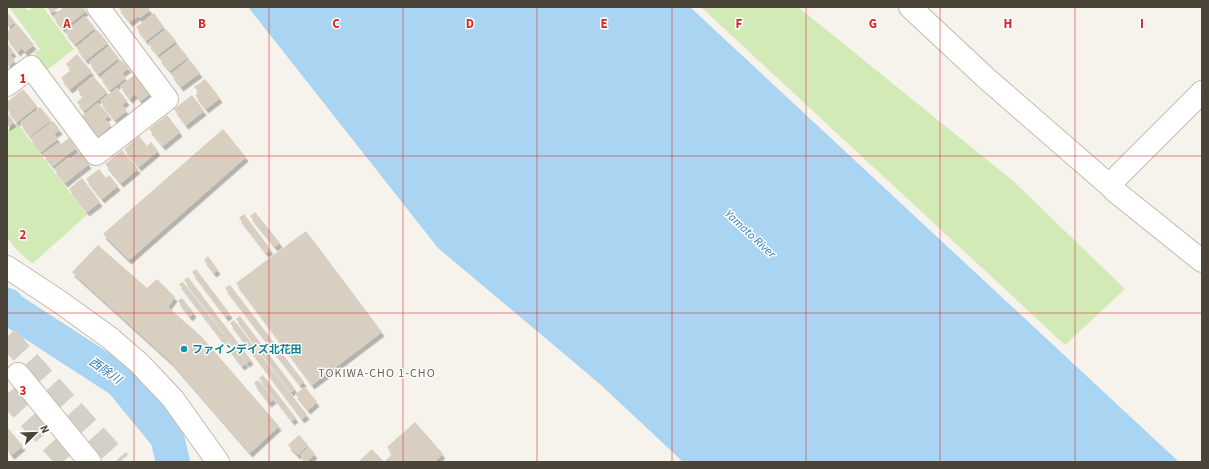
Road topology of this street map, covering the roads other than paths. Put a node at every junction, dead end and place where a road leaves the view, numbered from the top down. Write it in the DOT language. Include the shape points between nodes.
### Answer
graph roads {
  1 [pos="98,7"];
  2 [pos="910,7"];
  3 [pos="7,85"];
  4 [pos="1200,99"];
  5 [pos="1109,185"];
  6 [pos="1202,261"];
  7 [pos="7,267"];
  8 [pos="18,374"];
  9 [pos="90,462"];
  10 [pos="218,462"];
  1 -- 3 [label="street" via="167,99 96,154 31,68"];
  2 -- 5 [label="street" via="986,78"];
  4 -- 5 [label="street"];
  5 -- 6 [label="street"];
  7 -- 10 [label="street" via="110,338 139,363 173,399"];
  8 -- 9 [label="street"];
}
